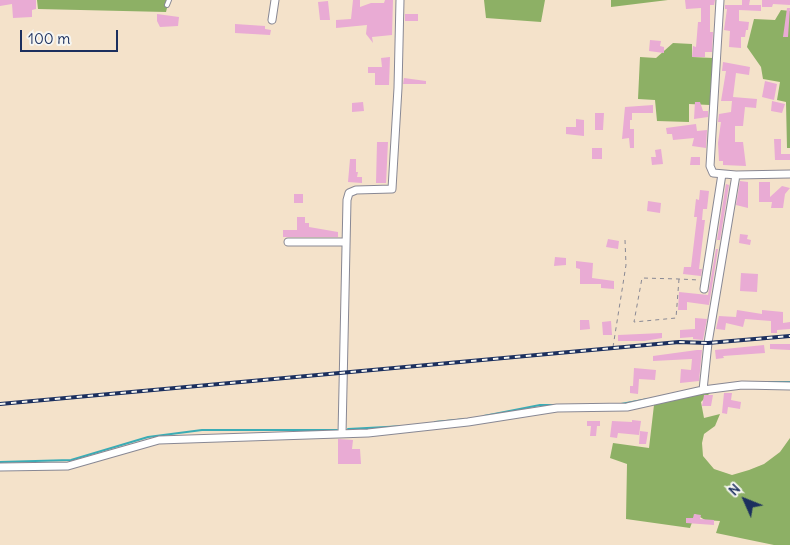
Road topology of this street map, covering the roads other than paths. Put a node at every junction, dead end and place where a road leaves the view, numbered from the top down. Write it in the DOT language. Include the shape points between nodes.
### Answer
graph roads {
  1 [pos="275,0"];
  2 [pos="400,0"];
  3 [pos="720,0"];
  4 [pos="272,20"];
  5 [pos="722,174"];
  6 [pos="790,174"];
  7 [pos="736,175"];
  8 [pos="288,242"];
  9 [pos="346,242"];
  10 [pos="704,289"];
  11 [pos="790,386"];
  12 [pos="703,390"];
  13 [pos="342,434"];
  14 [pos="0,467"];
  1 -- 4 [label="street"];
  2 -- 9 [label="street" via="392,189 349,193"];
  3 -- 5 [label="street" via="710,166 713,173"];
  5 -- 7 [label="street"];
  5 -- 10 [label="street"];
  6 -- 7 [label="street"];
  7 -- 12 [label="street"];
  8 -- 9 [label="street"];
  9 -- 13 [label="street"];
  11 -- 12 [label="street" via="742,385"];
  12 -- 13 [label="street" via="627,407 557,408 459,423"];
  13 -- 14 [label="street" via="159,440 68,466"];
}
